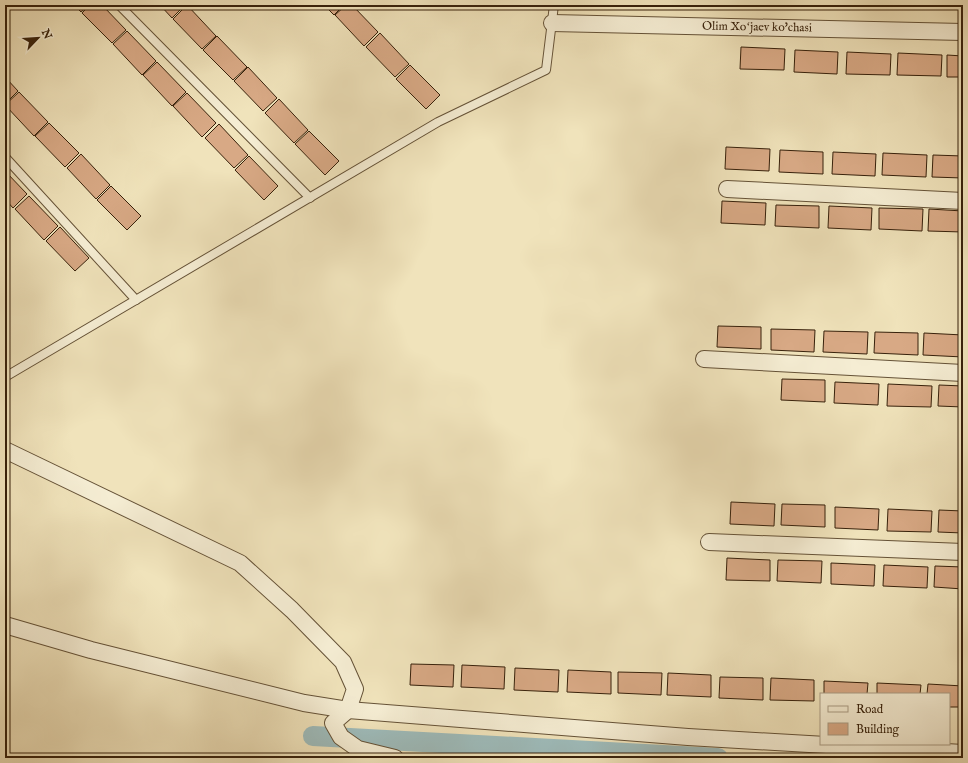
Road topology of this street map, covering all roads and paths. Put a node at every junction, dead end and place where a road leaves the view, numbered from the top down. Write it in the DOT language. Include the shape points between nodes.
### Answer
graph roads {
  1 [pos="119,5"];
  2 [pos="554,5"];
  3 [pos="552,23"];
  4 [pos="963,32"];
  5 [pos="5,157"];
  6 [pos="727,189"];
  7 [pos="310,198"];
  8 [pos="963,201"];
  9 [pos="136,300"];
  10 [pos="704,360"];
  11 [pos="963,373"];
  12 [pos="5,377"];
  13 [pos="5,450"];
  14 [pos="709,542"];
  15 [pos="963,552"];
  16 [pos="5,624"];
  17 [pos="348,710"];
  18 [pos="820,745"];
  19 [pos="826,745"];
  20 [pos="963,753"];
  21 [pos="393,758"];
  1 -- 7 [label="lane"];
  2 -- 3 [label="lane"];
  3 -- 4 [label="street, Olim Xoʻjaev ko'chasi"];
  3 -- 7 [label="lane" via="546,70 438,122"];
  5 -- 9 [label="lane"];
  6 -- 8 [label="street"];
  7 -- 9 [label="lane"];
  9 -- 12 [label="lane"];
  10 -- 11 [label="street"];
  13 -- 17 [label="street" via="240,563 292,610 342,662 356,689"];
  14 -- 15 [label="street"];
  16 -- 17 [label="street" via="114,656 304,702"];
  17 -- 18 [label="street" via="688,737"];
  17 -- 21 [label="street" via="333,723 341,737 358,749"];
  19 -- 20 [label="street"];
}
